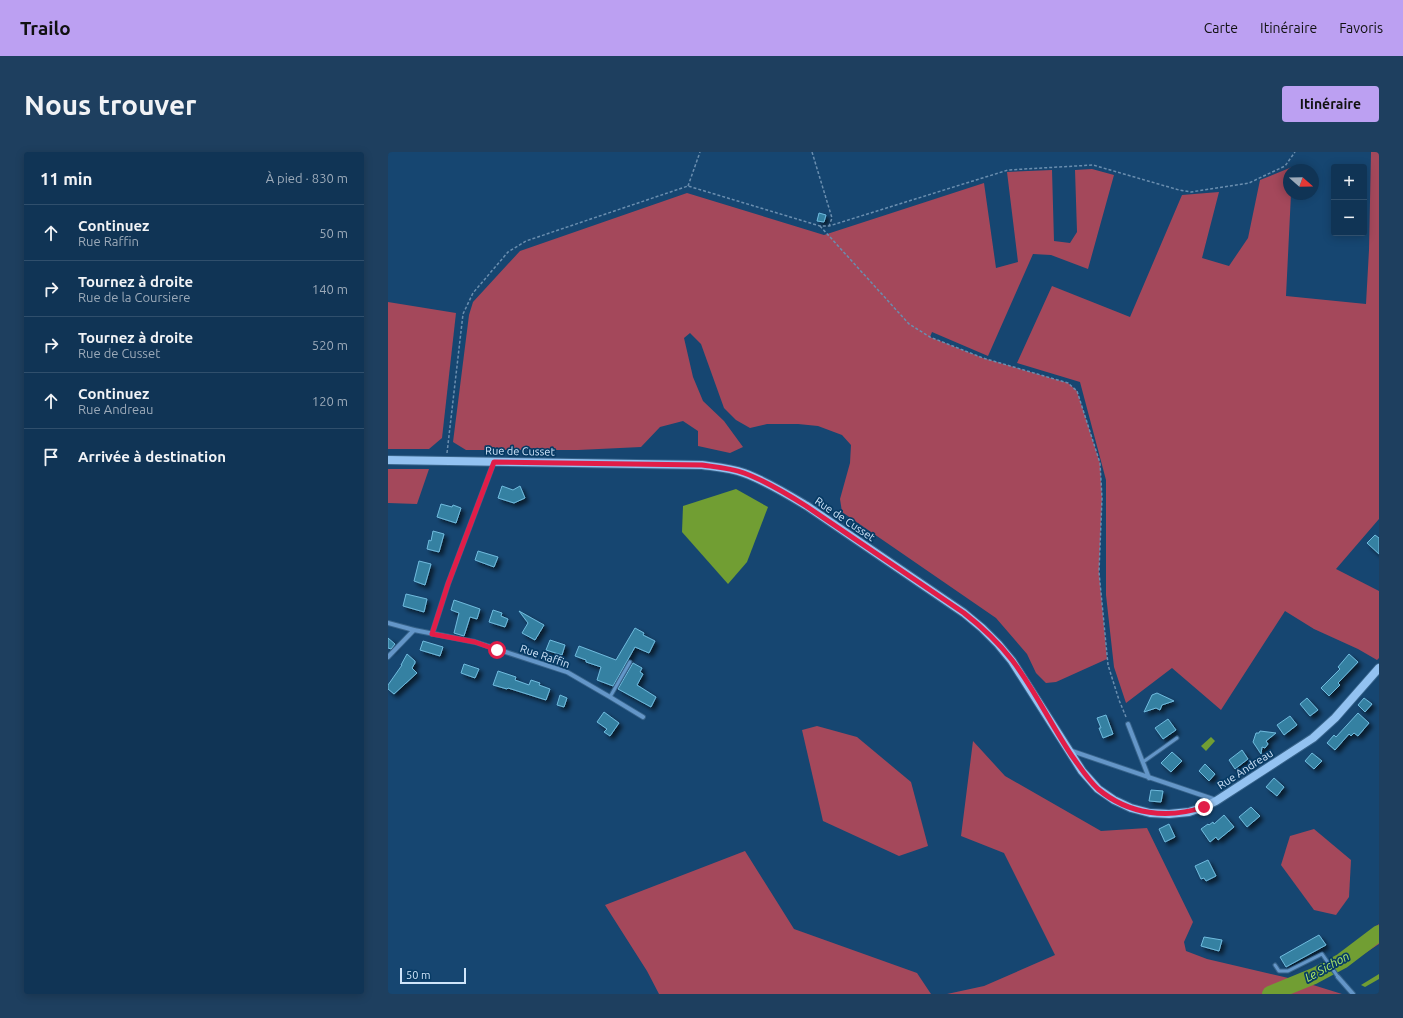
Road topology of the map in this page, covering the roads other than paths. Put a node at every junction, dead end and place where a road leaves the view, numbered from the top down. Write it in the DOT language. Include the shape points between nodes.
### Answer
graph roads {
  1 [pos="388,460"];
  2 [pos="494,462"];
  3 [pos="388,623"];
  4 [pos="414,630"];
  5 [pos="432,634"];
  6 [pos="388,657"];
  7 [pos="630,662"];
  8 [pos="1379,668"];
  9 [pos="610,697"];
  10 [pos="643,717"];
  11 [pos="1128,724"];
  12 [pos="1177,738"];
  13 [pos="1068,750"];
  14 [pos="1143,762"];
  15 [pos="1149,778"];
  16 [pos="1216,801"];
  17 [pos="1275,965"];
  18 [pos="1338,977"];
  19 [pos="1353,994"];
  1 -- 2 [label="street, Rue de Cusset"];
  2 -- 5 [label="street"];
  2 -- 13 [label="street, Rue de Cusset" via="702,465 744,473 782,491 964,613 982,628 1012,660"];
  3 -- 4 [label="street, Rue Raffin"];
  4 -- 5 [label="street, Rue Raffin"];
  4 -- 6 [label="street"];
  5 -- 9 [label="street, Rue Raffin" via="475,642 567,672"];
  7 -- 9 [label="lane"];
  8 -- 16 [label="street, Rue Andreau" via="1313,738"];
  9 -- 10 [label="street, Rue Raffin"];
  11 -- 14 [label="street"];
  12 -- 14 [label="lane"];
  13 -- 15 [label="street"];
  13 -- 16 [label="street, Rue Andreau" via="1098,789 1131,808 1169,814 1189,812"];
  14 -- 15 [label="street"];
  15 -- 16 [label="street"];
  17 -- 18 [label="lane" via="1279,971 1288,971 1322,954"];
  18 -- 19 [label="street"];
}
